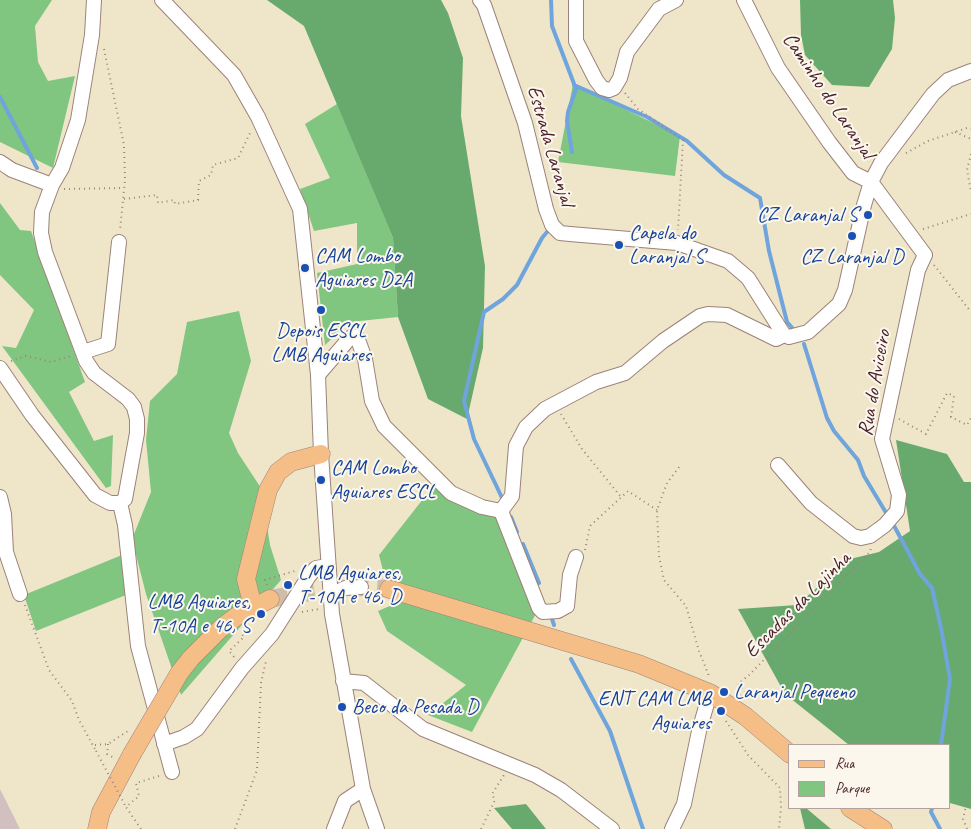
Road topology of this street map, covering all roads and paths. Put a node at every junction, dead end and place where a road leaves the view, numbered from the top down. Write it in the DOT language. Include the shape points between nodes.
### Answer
graph roads {
  1 [pos="94,0"];
  2 [pos="162,0"];
  3 [pos="480,0"];
  4 [pos="576,0"];
  5 [pos="676,0"];
  6 [pos="745,1"];
  7 [pos="92,29"];
  8 [pos="971,71"];
  9 [pos="618,81"];
  10 [pos="258,117"];
  11 [pos="971,129"];
  12 [pos="955,132"];
  13 [pos="971,139"];
  14 [pos="971,154"];
  15 [pos="0,162"];
  16 [pos="881,164"];
  17 [pos="871,182"];
  18 [pos="52,187"];
  19 [pos="124,188"];
  20 [pos="971,192"];
  21 [pos="123,199"];
  22 [pos="971,214"];
  23 [pos="907,230"];
  24 [pos="119,242"];
  25 [pos="677,243"];
  26 [pos="925,255"];
  27 [pos="971,312"];
  28 [pos="784,335"];
  29 [pos="83,352"];
  30 [pos="4,365"];
  31 [pos="318,375"];
  32 [pos="556,403"];
  33 [pos="887,413"];
  34 [pos="971,418"];
  35 [pos="321,454"];
  36 [pos="778,465"];
  37 [pos="679,467"];
  38 [pos="0,497"];
  39 [pos="621,497"];
  40 [pos="120,503"];
  41 [pos="657,510"];
  42 [pos="501,511"];
  43 [pos="870,536"];
  44 [pos="3,557"];
  45 [pos="576,557"];
  46 [pos="327,566"];
  47 [pos="300,570"];
  48 [pos="361,587"];
  49 [pos="388,589"];
  50 [pos="272,592"];
  51 [pos="20,594"];
  52 [pos="328,601"];
  53 [pos="254,607"];
  54 [pos="304,611"];
  55 [pos="237,629"];
  56 [pos="230,650"];
  57 [pos="267,659"];
  58 [pos="343,681"];
  59 [pos="702,690"];
  60 [pos="738,698"];
  61 [pos="735,725"];
  62 [pos="133,728"];
  63 [pos="108,744"];
  64 [pos="164,744"];
  65 [pos="95,745"];
  66 [pos="788,752"];
  67 [pos="124,757"];
  68 [pos="511,765"];
  69 [pos="168,773"];
  70 [pos="971,784"];
  71 [pos="363,789"];
  72 [pos="126,807"];
  73 [pos="852,809"];
  74 [pos="97,829"];
  75 [pos="142,829"];
  76 [pos="235,829"];
  77 [pos="334,829"];
  78 [pos="377,829"];
  79 [pos="481,829"];
  80 [pos="612,829"];
  81 [pos="672,829"];
  82 [pos="779,829"];
  83 [pos="883,829"];
  84 [pos="967,829"];
  1 -- 7 [label="street"];
  2 -- 10 [label="street" via="234,75"];
  3 -- 25 [label="street, Estrada Laranjal" via="525,123 552,225 560,232 570,234"];
  4 -- 9 [label="street" via="576,41 602,88 609,90"];
  5 -- 9 [label="street" via="659,8 627,52"];
  6 -- 17 [label="street, Caminho do Laranjal" via="778,68 829,142 853,173"];
  7 -- 18 [label="street" via="78,120"];
  7 -- 19 [label="path" via="103,46 124,145"];
  8 -- 16 [label="street" via="948,80 933,94"];
  9 -- 25 [label="path" via="638,110 683,140"];
  10 -- 21 [label="path" via="238,158 213,165 211,175 199,181 198,200 158,203 157,195"];
  10 -- 31 [label="street" via="300,209"];
  11 -- 12 [label="path"];
  12 -- 13 [label="path"];
  12 -- 16 [label="path" via="928,140"];
  14 -- 20 [label="path" via="967,170"];
  15 -- 18 [label="street"];
  16 -- 17 [label="street"];
  17 -- 23 [label="street"];
  17 -- 28 [label="street" via="839,304 808,332 789,337"];
  18 -- 19 [label="path"];
  18 -- 29 [label="street" via="42,212 41,233 45,252"];
  19 -- 21 [label="path"];
  21 -- 24 [label="path"];
  22 -- 23 [label="path" via="919,231"];
  23 -- 26 [label="street"];
  24 -- 29 [label="street" via="108,344"];
  25 -- 28 [label="street, Estrada Laranjal" via="728,261 740,269"];
  26 -- 27 [label="path"];
  26 -- 33 [label="street, Rua do Aviceiro" via="918,270"];
  28 -- 32 [label="street" via="770,336 727,315 700,316 625,373 596,382"];
  29 -- 30 [label="path" via="51,362 26,356"];
  29 -- 40 [label="street" via="94,373 128,399 137,419 126,490"];
  30 -- 40 [label="street" via="32,415 95,495 110,504"];
  31 -- 35 [label="street"];
  31 -- 42 [label="street" via="348,340 357,337 365,359 372,401 384,426 451,493 482,507"];
  32 -- 39 [label="path" via="582,449"];
  32 -- 42 [label="street" via="535,417 520,437 516,446 512,496"];
  33 -- 34 [label="path" via="926,434 947,393 954,396 951,417 968,425"];
  33 -- 43 [label="street, Rua do Aviceiro" via="882,439 896,483 898,504 891,519"];
  35 -- 46 [label="street"];
  35 -- 53 [label="main road" via="291,462 278,472 268,490 246,579"];
  36 -- 43 [label="street" via="826,517 853,536"];
  37 -- 41 [label="path" via="667,483"];
  38 -- 44 [label="street" via="4,514"];
  39 -- 41 [label="path" via="628,491"];
  39 -- 45 [label="path" via="590,526 584,556"];
  40 -- 64 [label="street" via="138,646"];
  41 -- 59 [label="path" via="659,556 664,580 686,606 710,676"];
  42 -- 45 [label="street" via="543,612 558,611 567,606 570,575"];
  43 -- 60 [label="path, Escadas da Lajinha" via="870,552 738,684 745,692"];
  44 -- 51 [label="street"];
  46 -- 52 [label="street"];
  46 -- 64 [label="street" via="316,568 309,576 274,631 197,729"];
  47 -- 50 [label="path" via="265,580"];
  48 -- 52 [label="street" via="345,588"];
  49 -- 59 [label="main road" via="639,664"];
  50 -- 53 [label="main road"];
  51 -- 65 [label="path" via="49,670 72,701 79,720"];
  52 -- 54 [label="path"];
  52 -- 58 [label="street"];
  53 -- 67 [label="main road, bridge" via="220,629 191,658"];
  55 -- 56 [label="path" via="244,637"];
  57 -- 76 [label="path" via="261,683 257,770"];
  58 -- 68 [label="street" via="364,683 423,729"];
  58 -- 71 [label="street"];
  59 -- 66 [label="main road" via="752,722"];
  59 -- 81 [label="street" via="699,731 684,804"];
  61 -- 82 [label="path" via="724,717 748,755 780,788"];
  62 -- 63 [label="path"];
  63 -- 65 [label="path"];
  63 -- 67 [label="path" via="107,754"];
  64 -- 69 [label="street"];
  65 -- 72 [label="path, bridge"];
  67 -- 74 [label="main road"];
  68 -- 79 [label="path" via="492,794 495,800"];
  68 -- 80 [label="street" via="561,790"];
  69 -- 72 [label="path" via="136,783 139,796"];
  70 -- 84 [label="path" via="963,819"];
  71 -- 77 [label="street" via="345,801"];
  71 -- 78 [label="street"];
  72 -- 75 [label="path"];
  73 -- 83 [label="main road"];
}
